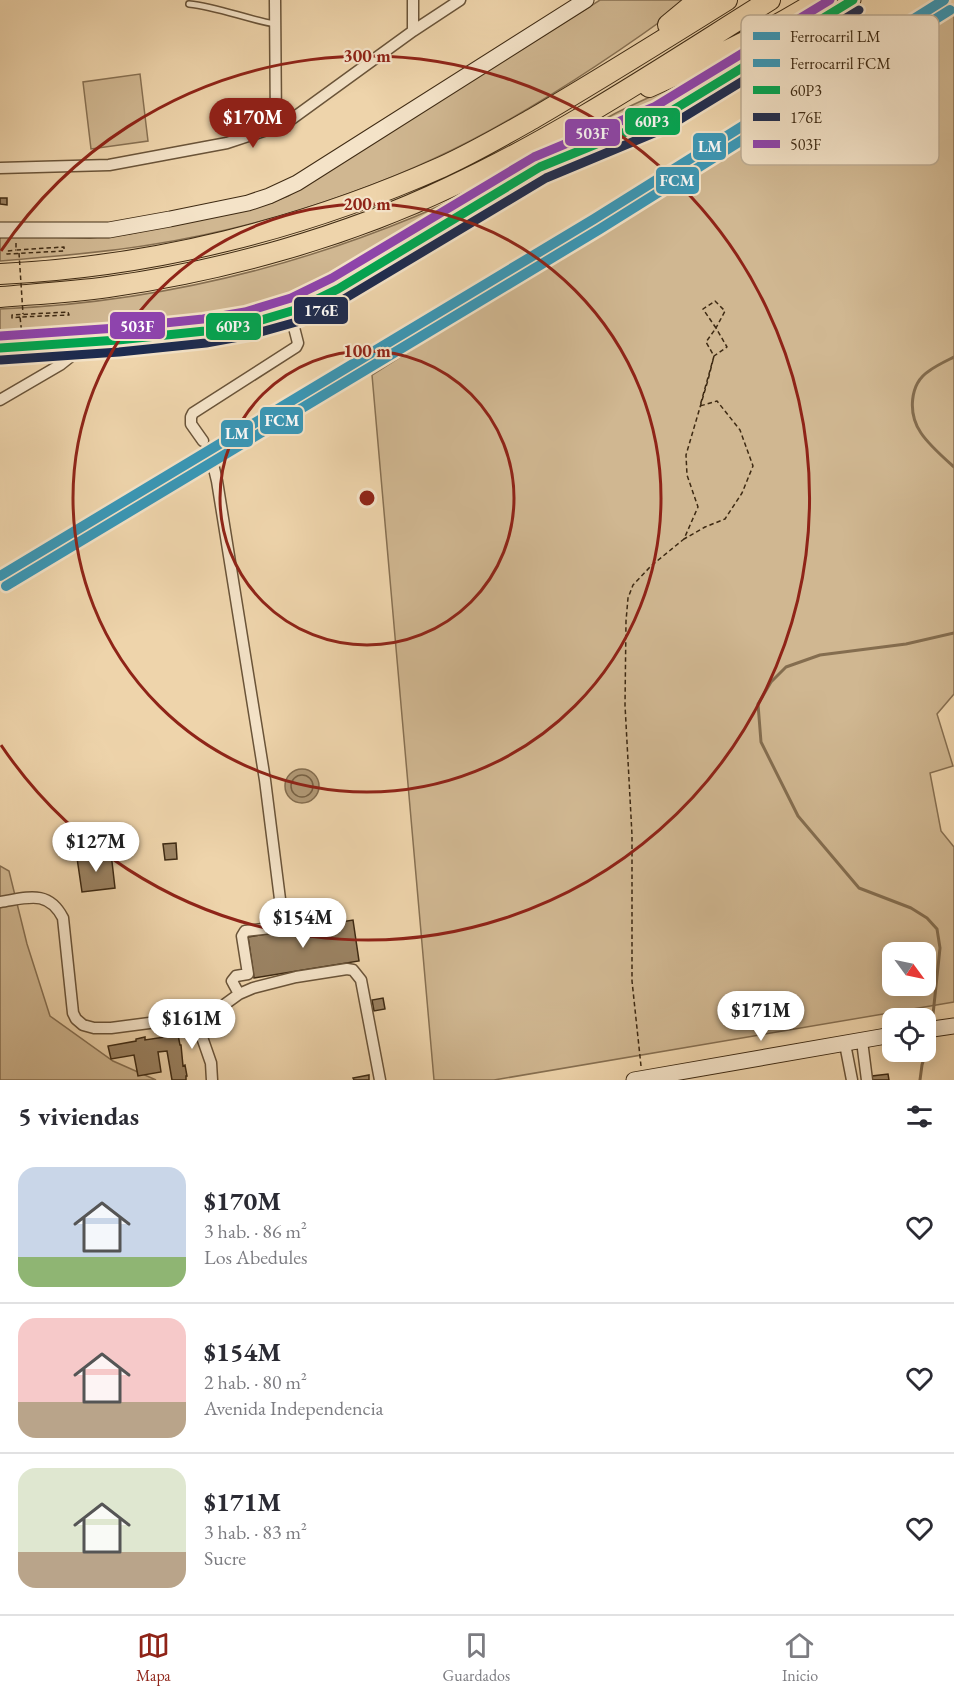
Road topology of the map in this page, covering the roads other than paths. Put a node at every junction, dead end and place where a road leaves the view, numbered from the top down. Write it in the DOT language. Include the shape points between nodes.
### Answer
graph roads {
  1 [pos="275,0"];
  2 [pos="413,0"];
  3 [pos="460,0"];
  4 [pos="586,0"];
  5 [pos="698,0"];
  6 [pos="727,0"];
  7 [pos="770,0"];
  8 [pos="819,0"];
  9 [pos="854,0"];
  10 [pos="189,4"];
  11 [pos="746,15"];
  12 [pos="794,15"];
  13 [pos="829,15"];
  14 [pos="741,18"];
  15 [pos="275,24"];
  16 [pos="413,31"];
  17 [pos="741,44"];
  18 [pos="741,69"];
  19 [pos="598,81"];
  20 [pos="575,121"];
  21 [pos="276,127"];
  22 [pos="0,168"];
  23 [pos="2,230"];
  24 [pos="0,274"];
  25 [pos="0,297"];
  26 [pos="290,312"];
  27 [pos="89,342"];
  28 [pos="0,348"];
  29 [pos="0,400"];
  30 [pos="203,441"];
  31 [pos="211,456"];
  32 [pos="0,902"];
  33 [pos="239,994"];
  34 [pos="195,1017"];
  35 [pos="954,1026"];
  36 [pos="936,1029"];
  37 [pos="882,1037"];
  38 [pos="862,1041"];
  39 [pos="845,1044"];
  40 [pos="671,1077"];
  41 [pos="638,1079"];
  42 [pos="212,1080"];
  43 [pos="380,1080"];
  44 [pos="852,1080"];
  45 [pos="867,1080"];
  1 -- 15 [label="street"];
  2 -- 16 [label="street"];
  3 -- 16 [label="street"];
  4 -- 23 [label="street" via="297,183 269,196 109,230"];
  5 -- 19 [label="highway"];
  6 -- 19 [label="highway"];
  7 -- 11 [label="highway"];
  8 -- 12 [label="highway"];
  9 -- 13 [label="street"];
  10 -- 15 [label="lane"];
  14 -- 20 [label="highway"];
  15 -- 21 [label="street"];
  16 -- 21 [label="street"];
  17 -- 20 [label="highway"];
  18 -- 26 [label="street" via="660,118 540,167 338,289"];
  19 -- 24 [label="highway" via="461,158 343,207 170,254"];
  20 -- 25 [label="highway" via="450,188 347,229 189,273 108,287"];
  21 -- 22 [label="street" via="226,143 109,165"];
  26 -- 27 [label="street" via="234,326"];
  26 -- 30 [label="street" via="296,347 193,413 191,424"];
  27 -- 28 [label="street"];
  27 -- 29 [label="street" via="60,365"];
  31 -- 33 [label="street" via="265,780 283,923 280,927 245,931 242,936 248,974 232,981"];
  32 -- 34 [label="street" via="43,898 55,905 63,918 73,1013 83,1025 111,1028"];
  33 -- 34 [label="street" via="217,1010"];
  33 -- 43 [label="street" via="296,977 353,970 361,980"];
  34 -- 42 [label="street" via="211,1063"];
  35 -- 36 [label="street"];
  37 -- 38 [label="street"];
  38 -- 39 [label="street"];
  38 -- 45 [label="street"];
  39 -- 40 [label="street"];
  39 -- 44 [label="street"];
  40 -- 41 [label="street"];
}
